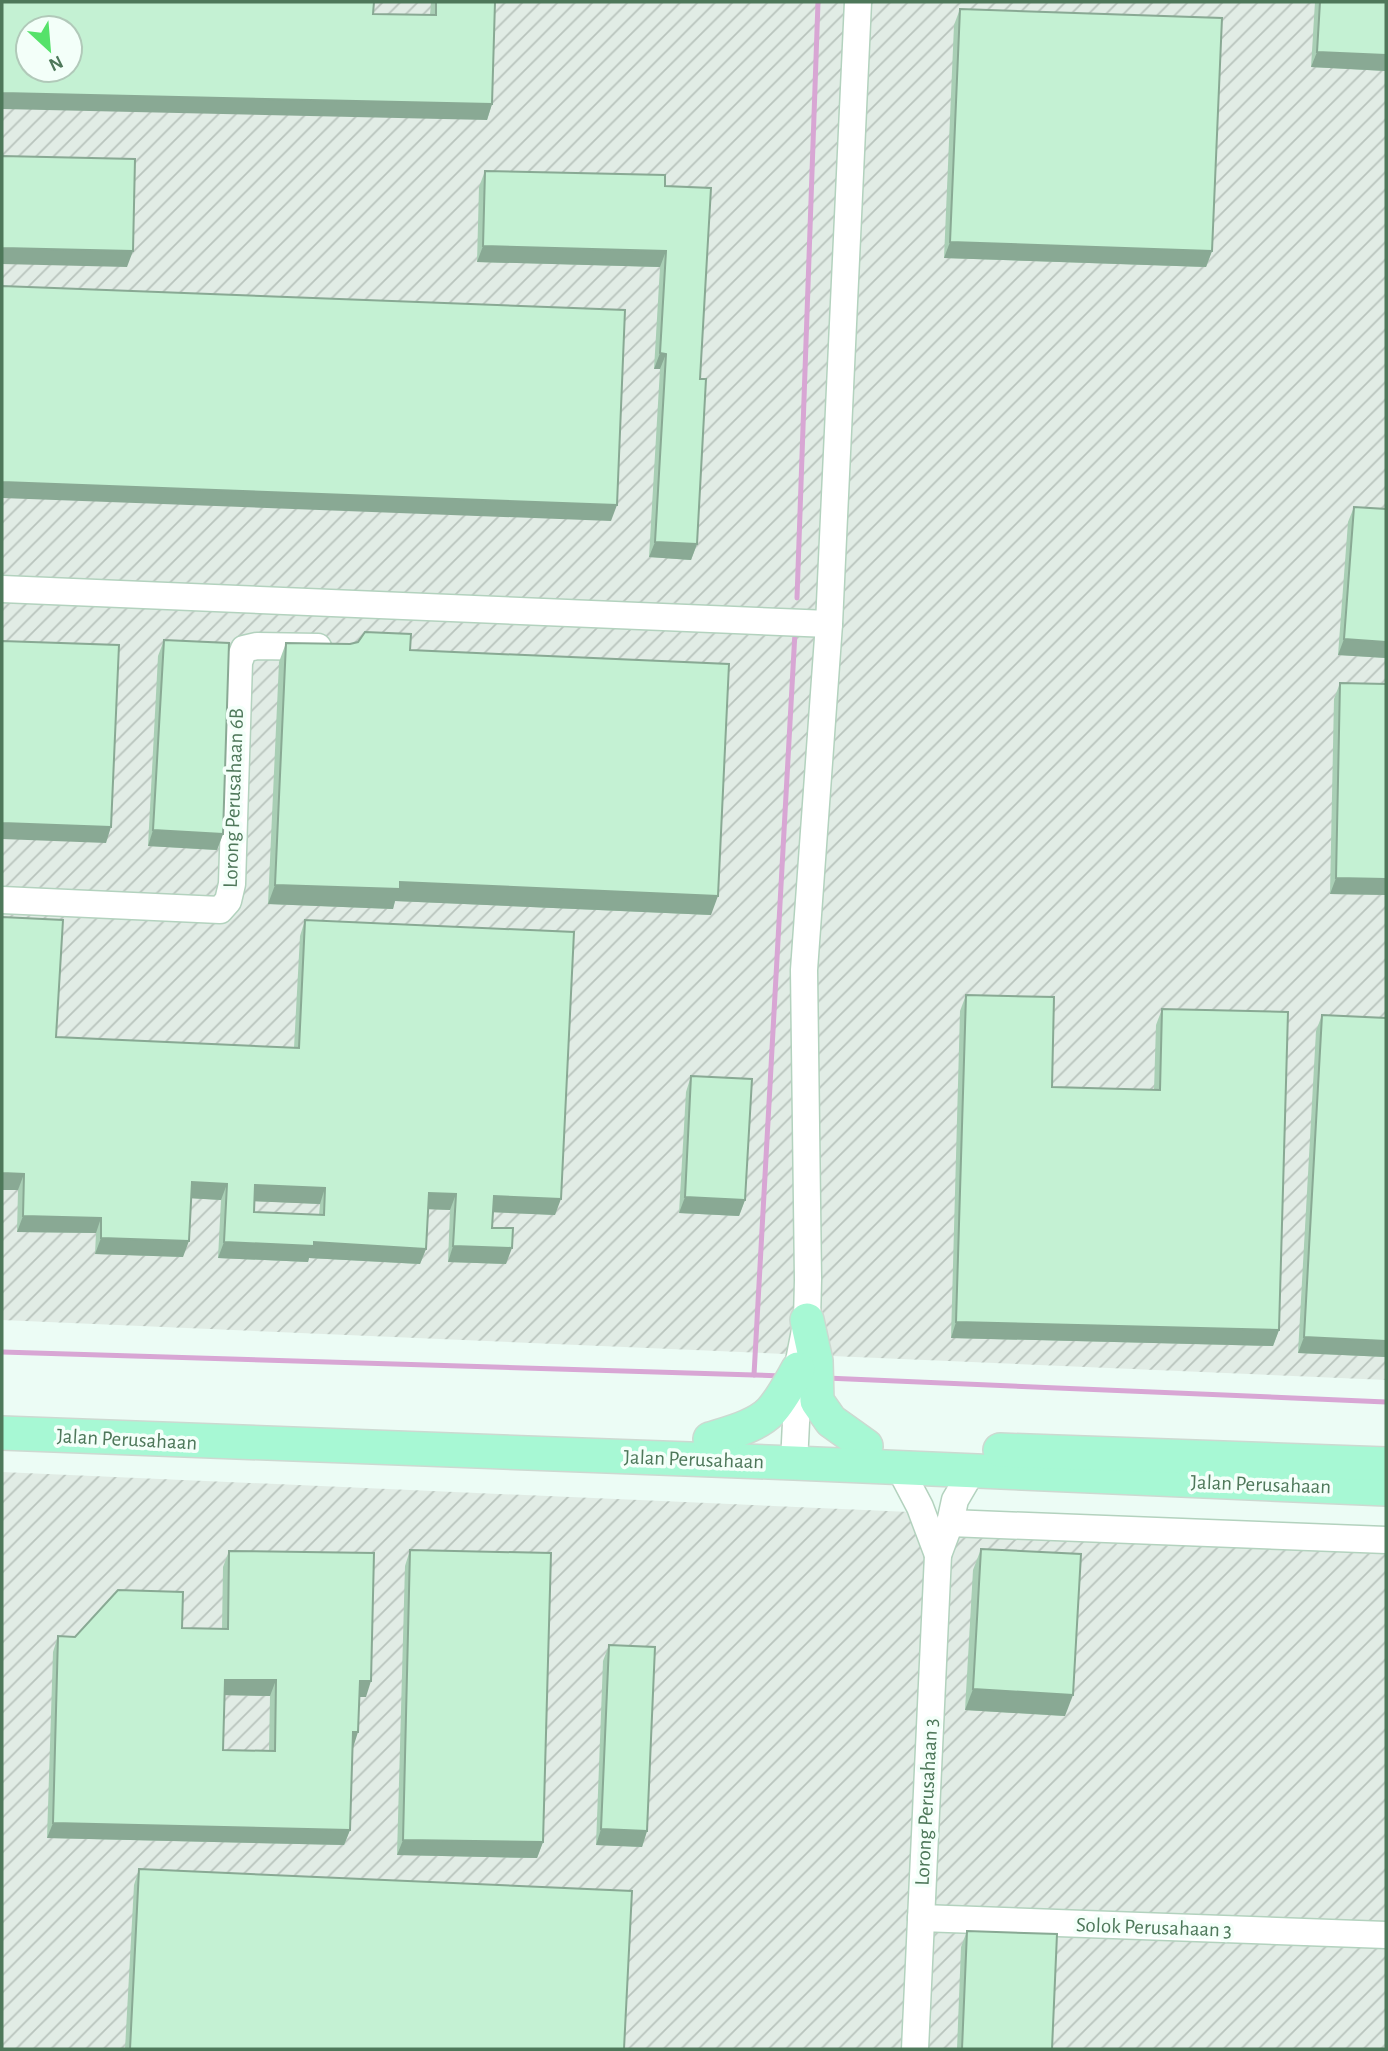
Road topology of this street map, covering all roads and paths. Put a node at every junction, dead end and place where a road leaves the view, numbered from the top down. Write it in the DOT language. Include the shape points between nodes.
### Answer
graph roads {
  1 [pos="858,2"];
  2 [pos="2,589"];
  3 [pos="829,624"];
  4 [pos="343,648"];
  5 [pos="2,900"];
  6 [pos="807,1320"];
  7 [pos="801,1381"];
  8 [pos="2,1415"];
  9 [pos="2,1433"];
  10 [pos="710,1439"];
  11 [pos="866,1446"];
  12 [pos="794,1452"];
  13 [pos="1386,1464"];
  14 [pos="899,1467"];
  15 [pos="972,1471"];
  16 [pos="1386,1489"];
  17 [pos="950,1523"];
  18 [pos="1386,1540"];
  19 [pos="938,1555"];
  20 [pos="921,1918"];
  21 [pos="1386,1935"];
  22 [pos="915,2049"];
  1 -- 3 [label="street"];
  2 -- 3 [label="street"];
  3 -- 6 [label="street" via="804,970"];
  4 -- 5 [label="street, Lorong Perusahaan 6B" via="244,649 239,662 232,884 220,910"];
  6 -- 7 [label="main road"];
  7 -- 10 [label="main road" via="769,1414"];
  7 -- 11 [label="main road" via="831,1421"];
  7 -- 12 [label="street"];
  8 -- 10 [label="main road, Jalan Perusahaan"];
  9 -- 12 [label="main road, Jalan Perusahaan" via="184,1442"];
  10 -- 12 [label="main road, Jalan Perusahaan"];
  11 -- 12 [label="main road, Jalan Perusahaan"];
  11 -- 13 [label="main road, Jalan Perusahaan"];
  12 -- 14 [label="main road, Jalan Perusahaan"];
  14 -- 15 [label="main road, Jalan Perusahaan"];
  14 -- 19 [label="street, Lorong Perusahaan 3"];
  15 -- 16 [label="main road, Jalan Perusahaan"];
  15 -- 17 [label="street, Lorong Perusahaan 3" via="955,1500"];
  17 -- 18 [label="street"];
  17 -- 19 [label="street, Lorong Perusahaan 3"];
  19 -- 20 [label="street, Lorong Perusahaan 3"];
  20 -- 21 [label="street, Solok Perusahaan 3"];
  20 -- 22 [label="street, Lorong Perusahaan 3"];
}
